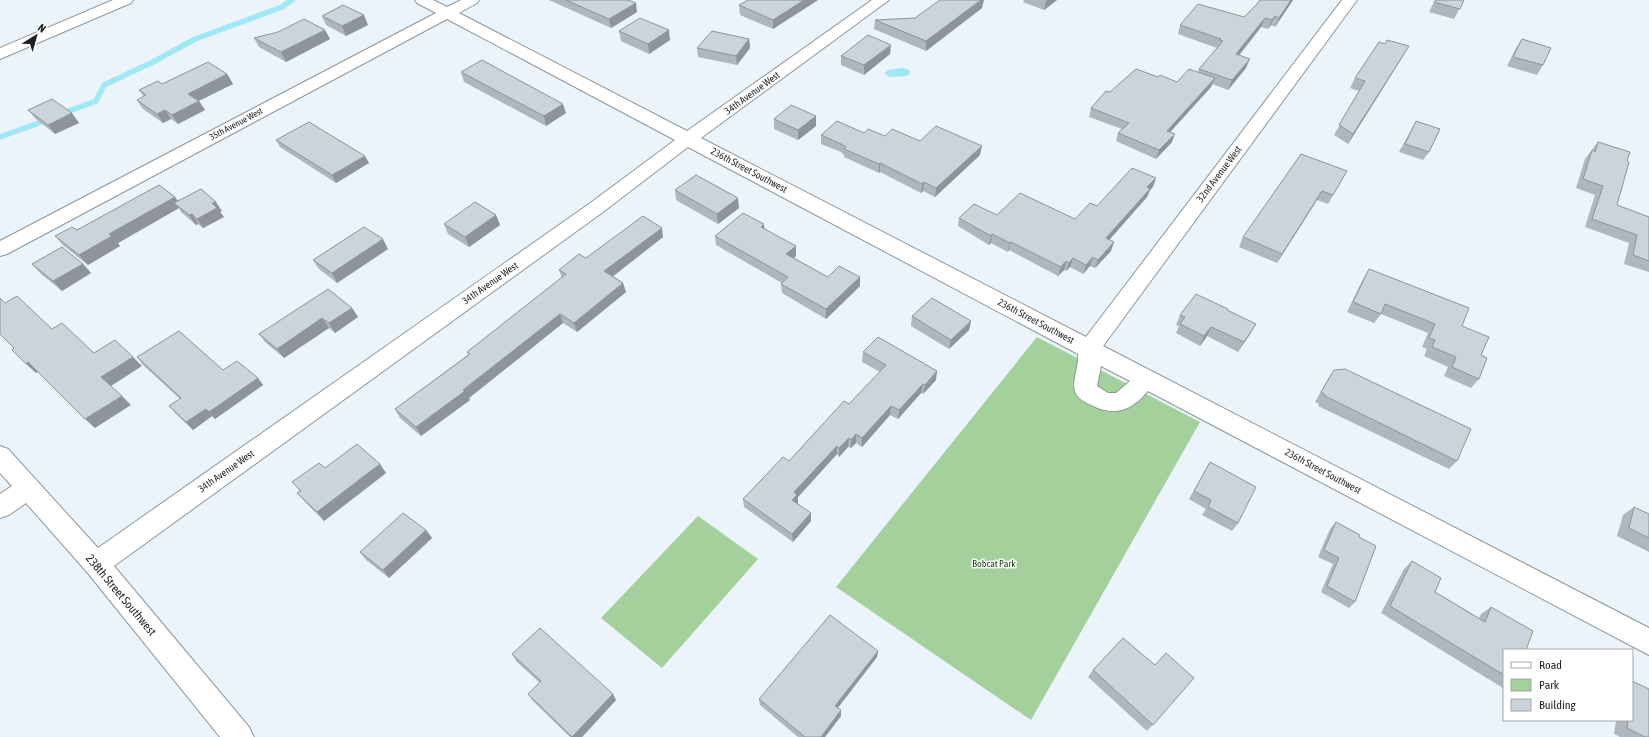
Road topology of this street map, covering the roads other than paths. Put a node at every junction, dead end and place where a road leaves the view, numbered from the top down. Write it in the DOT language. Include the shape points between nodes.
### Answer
graph roads {
  1 [pos="126,0"];
  2 [pos="422,0"];
  3 [pos="472,0"];
  4 [pos="882,0"];
  5 [pos="1350,0"];
  6 [pos="448,13"];
  7 [pos="0,54"];
  8 [pos="689,138"];
  9 [pos="0,249"];
  10 [pos="1089,348"];
  11 [pos="1146,379"];
  12 [pos="0,456"];
  13 [pos="28,488"];
  14 [pos="0,507"];
  15 [pos="96,564"];
  16 [pos="1649,642"];
  17 [pos="239,737"];
  1 -- 7 [label="street"];
  2 -- 6 [label="street, 236th Street Southwest"];
  3 -- 6 [label="street, 35th Avenue West"];
  4 -- 8 [label="street, 34th Avenue West"];
  5 -- 10 [label="street, 32nd Avenue West"];
  6 -- 8 [label="street, 236th Street Southwest"];
  6 -- 9 [label="street, 35th Avenue West"];
  8 -- 10 [label="street, 236th Street Southwest"];
  8 -- 15 [label="street, 34th Avenue West" via="596,208"];
  10 -- 11 [label="street, 236th Street Southwest"];
  10 -- 11 [label="street" via="1090,365 1085,383 1086,391 1103,402 1119,403"];
  11 -- 16 [label="street, 236th Street Southwest"];
  12 -- 13 [label="street, 238th Street Southwest"];
  13 -- 14 [label="street"];
  13 -- 15 [label="street, 238th Street Southwest"];
  15 -- 17 [label="street, 238th Street Southwest"];
}
